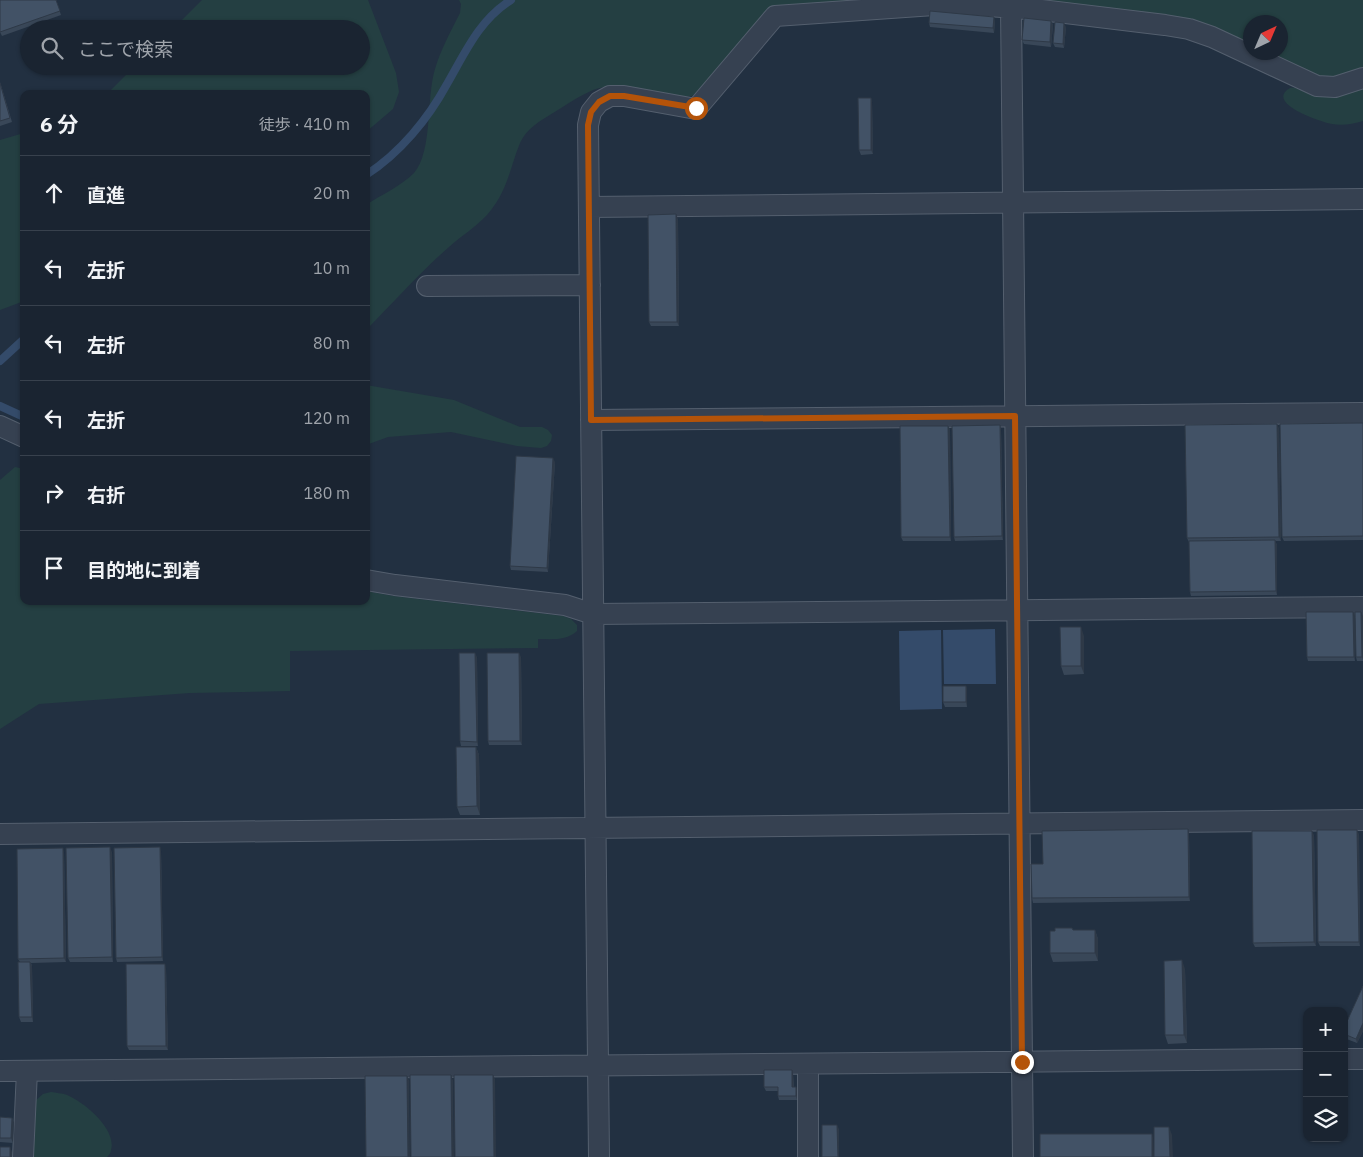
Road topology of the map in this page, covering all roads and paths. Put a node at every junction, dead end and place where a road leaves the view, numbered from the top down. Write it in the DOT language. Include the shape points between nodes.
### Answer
graph roads {
  1 [pos="1011,7"];
  2 [pos="1363,78"];
  3 [pos="1363,199"];
  4 [pos="1013,202"];
  5 [pos="589,207"];
  6 [pos="590,285"];
  7 [pos="427,286"];
  8 [pos="1363,413"];
  9 [pos="1015,416"];
  10 [pos="591,420"];
  11 [pos="0,426"];
  12 [pos="20,435"];
  13 [pos="370,581"];
  14 [pos="1363,607"];
  15 [pos="1017,610"];
  16 [pos="593,614"];
  17 [pos="1363,820"];
  18 [pos="1019,824"];
  19 [pos="595,828"];
  20 [pos="0,834"];
  21 [pos="1303,1059"];
  22 [pos="1348,1059"];
  23 [pos="1363,1059"];
  24 [pos="1022,1062"];
  25 [pos="808,1064"];
  26 [pos="598,1066"];
  27 [pos="0,1071"];
  28 [pos="27,1071"];
  29 [pos="23,1157"];
  30 [pos="599,1157"];
  31 [pos="808,1157"];
  32 [pos="1022,1157"];
  1 -- 2 [label="street" via="1189,30 1212,37 1317,86 1335,87"];
  1 -- 4 [label="street"];
  1 -- 5 [label="street" via="934,5 775,16 696,108 624,96 610,96 599,102 591,112 588,125"];
  3 -- 4 [label="street"];
  4 -- 5 [label="street"];
  4 -- 9 [label="street"];
  5 -- 6 [label="street"];
  6 -- 7 [label="street"];
  6 -- 10 [label="street"];
  8 -- 9 [label="street"];
  9 -- 10 [label="street"];
  9 -- 15 [label="street"];
  10 -- 16 [label="street"];
  11 -- 12 [label="street"];
  13 -- 16 [label="street" via="565,605"];
  14 -- 15 [label="street"];
  15 -- 16 [label="street"];
  15 -- 18 [label="street"];
  16 -- 19 [label="street"];
  17 -- 18 [label="street"];
  18 -- 19 [label="street"];
  18 -- 24 [label="street"];
  19 -- 20 [label="street"];
  19 -- 26 [label="street"];
  21 -- 24 [label="street"];
  22 -- 23 [label="street"];
  24 -- 25 [label="street"];
  24 -- 32 [label="street"];
  25 -- 26 [label="street"];
  25 -- 31 [label="street"];
  26 -- 28 [label="street"];
  26 -- 30 [label="street"];
  27 -- 28 [label="street"];
  28 -- 29 [label="street"];
}
